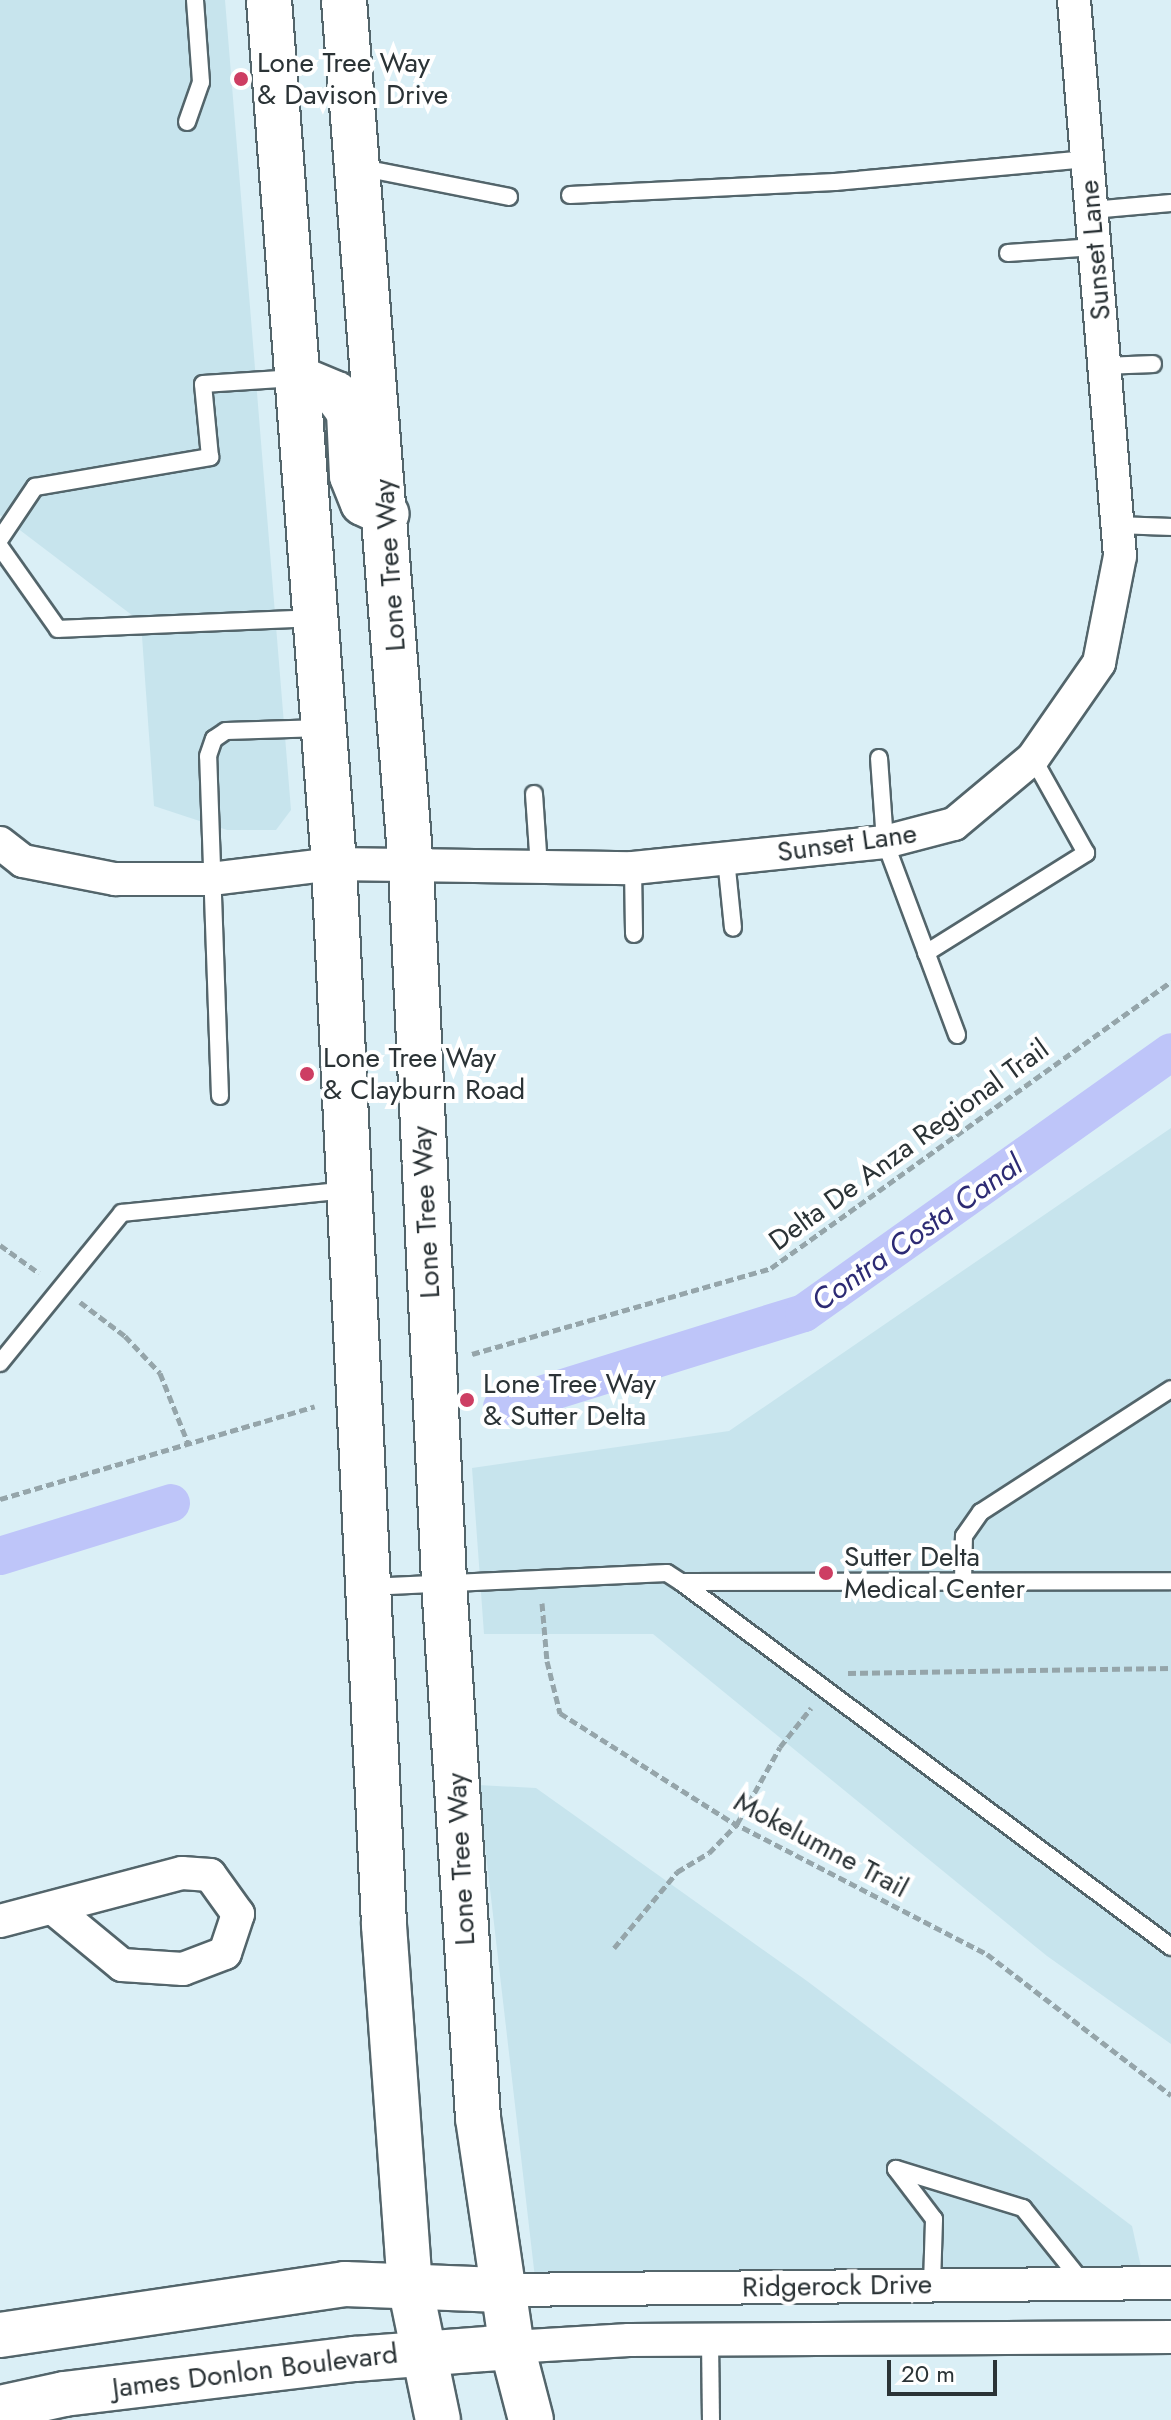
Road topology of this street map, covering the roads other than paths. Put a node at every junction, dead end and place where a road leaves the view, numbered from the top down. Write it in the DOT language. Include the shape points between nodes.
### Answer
graph roads {
  1 [pos="195,0"];
  2 [pos="269,0"];
  3 [pos="344,0"];
  4 [pos="1074,0"];
  5 [pos="187,122"];
  6 [pos="1087,159"];
  7 [pos="358,167"];
  8 [pos="570,195"];
  9 [pos="509,197"];
  10 [pos="1171,203"];
  11 [pos="1092,210"];
  12 [pos="1095,247"];
  13 [pos="1008,253"];
  14 [pos="1153,364"];
  15 [pos="1104,366"];
  16 [pos="298,378"];
  17 [pos="387,514"];
  18 [pos="1117,525"];
  19 [pos="1171,527"];
  20 [pos="0,539"];
  21 [pos="0,547"];
  22 [pos="316,618"];
  23 [pos="325,728"];
  24 [pos="879,758"];
  25 [pos="1033,758"];
  26 [pos="534,794"];
  27 [pos="885,842"];
  28 [pos="0,843"];
  29 [pos="726,859"];
  30 [pos="334,864"];
  31 [pos="539,867"];
  32 [pos="411,868"];
  33 [pos="633,868"];
  34 [pos="211,879"];
  35 [pos="733,928"];
  36 [pos="634,934"];
  37 [pos="926,953"];
  38 [pos="957,1035"];
  39 [pos="220,1096"];
  40 [pos="350,1189"];
  41 [pos="0,1363"];
  42 [pos="1171,1389"];
  43 [pos="1171,1581"];
  44 [pos="444,1582"];
  45 [pos="681,1582"];
  46 [pos="963,1582"];
  47 [pos="366,1587"];
  48 [pos="54,1909"];
  49 [pos="0,1921"];
  50 [pos="1171,1947"];
  51 [pos="1083,2283"];
  52 [pos="1171,2283"];
  53 [pos="932,2284"];
  54 [pos="410,2286"];
  55 [pos="503,2290"];
  56 [pos="0,2335"];
  57 [pos="1171,2337"];
  58 [pos="710,2339"];
  59 [pos="512,2347"];
  60 [pos="420,2351"];
  61 [pos="0,2408"];
  62 [pos="438,2420"];
  63 [pos="531,2420"];
  64 [pos="711,2420"];
  1 -- 5 [label="lane" via="201,82"];
  2 -- 16 [label="main road"];
  3 -- 7 [label="main road, Lone Tree Way"];
  4 -- 6 [label="street, Sunset Lane"];
  6 -- 8 [label="lane" via="835,182"];
  6 -- 11 [label="street, Sunset Lane"];
  7 -- 9 [label="lane"];
  7 -- 17 [label="main road, Lone Tree Way"];
  10 -- 11 [label="lane"];
  11 -- 12 [label="street, Sunset Lane"];
  12 -- 13 [label="lane"];
  12 -- 15 [label="street, Sunset Lane"];
  14 -- 15 [label="lane"];
  15 -- 18 [label="street, Sunset Lane"];
  16 -- 17 [label="main road" via="336,394 349,412 352,476 363,503"];
  16 -- 20 [label="lane" via="203,384 210,457 35,487"];
  16 -- 22 [label="main road"];
  17 -- 32 [label="main road, Lone Tree Way"];
  18 -- 19 [label="lane"];
  18 -- 25 [label="street, Sunset Lane" via="1120,556 1099,663"];
  21 -- 22 [label="lane" via="58,629"];
  22 -- 23 [label="main road"];
  23 -- 30 [label="main road"];
  23 -- 34 [label="lane" via="226,731 214,739 208,756"];
  24 -- 27 [label="lane"];
  25 -- 27 [label="street, Sunset Lane" via="954,824"];
  25 -- 37 [label="lane" via="1086,853"];
  26 -- 31 [label="lane"];
  27 -- 29 [label="street, Sunset Lane"];
  27 -- 37 [label="lane"];
  28 -- 34 [label="street, Sunset Lane" via="23,861 115,879"];
  29 -- 33 [label="street, Sunset Lane"];
  29 -- 35 [label="lane"];
  30 -- 32 [label="street, Sunset Lane"];
  30 -- 34 [label="street, Sunset Lane"];
  30 -- 40 [label="main road"];
  31 -- 32 [label="street, Sunset Lane"];
  31 -- 33 [label="street, Sunset Lane"];
  32 -- 44 [label="main road, Lone Tree Way"];
  33 -- 36 [label="lane"];
  34 -- 39 [label="lane"];
  37 -- 38 [label="lane"];
  40 -- 41 [label="lane" via="122,1213"];
  40 -- 47 [label="main road"];
  42 -- 46 [label="lane" via="981,1512 964,1536"];
  43 -- 46 [label="lane"];
  44 -- 45 [label="lane" via="667,1573"];
  44 -- 47 [label="lane"];
  44 -- 55 [label="main road, Lone Tree Way" via="478,2118"];
  45 -- 46 [label="lane"];
  45 -- 50 [label="lane"];
  47 -- 54 [label="main road"];
  48 -- 48 [label="street" via="122,1965 183,1969 225,1953 238,1914 210,1875 182,1873"];
  48 -- 49 [label="street"];
  51 -- 52 [label="street, Ridgerock Drive"];
  51 -- 53 [label="street, Ridgerock Drive"];
  51 -- 53 [label="lane" via="1023,2208 896,2169 934,2219"];
  53 -- 55 [label="street, Ridgerock Drive"];
  54 -- 55 [label="main road"];
  54 -- 56 [label="main road" via="345,2284"];
  54 -- 60 [label="main road"];
  55 -- 59 [label="main road, Lone Tree Way"];
  57 -- 58 [label="street, Ridgerock Drive"];
  58 -- 59 [label="street, Ridgerock Drive"];
  58 -- 64 [label="lane"];
  59 -- 60 [label="main road, James Donlon Boulevard"];
  59 -- 63 [label="main road, Lone Tree Way"];
  60 -- 61 [label="main road, James Donlon Boulevard" via="64,2394"];
  60 -- 62 [label="main road"];
}
